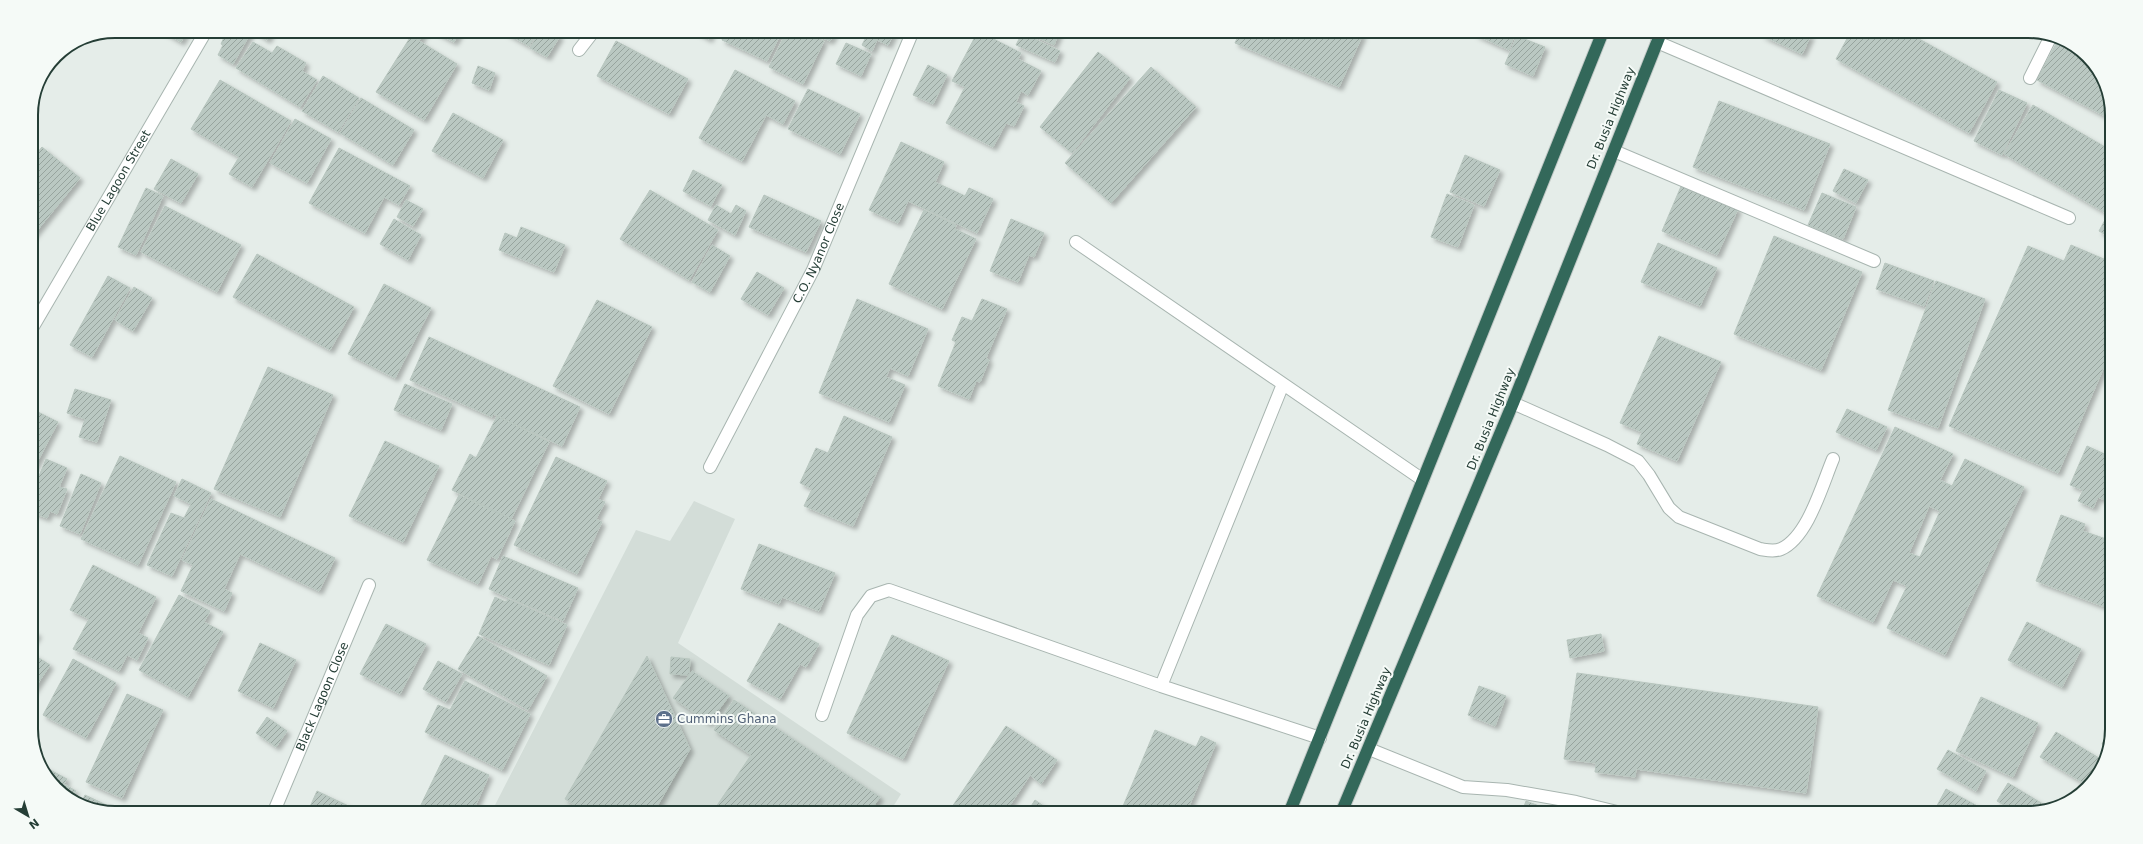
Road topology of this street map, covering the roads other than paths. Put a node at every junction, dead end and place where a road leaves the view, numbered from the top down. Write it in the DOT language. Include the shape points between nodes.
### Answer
graph roads {
  1 [pos="202,38"];
  2 [pos="588,38"];
  3 [pos="910,38"];
  4 [pos="1600,38"];
  5 [pos="1658,38"];
  6 [pos="2049,41"];
  7 [pos="579,50"];
  8 [pos="2030,78"];
  9 [pos="1614,151"];
  10 [pos="2069,218"];
  11 [pos="1076,242"];
  12 [pos="1874,261"];
  13 [pos="38,318"];
  14 [pos="1283,384"];
  15 [pos="1513,403"];
  16 [pos="1833,459"];
  17 [pos="710,467"];
  18 [pos="1423,480"];
  19 [pos="369,584"];
  20 [pos="1161,686"];
  21 [pos="822,715"];
  22 [pos="1320,738"];
  23 [pos="1369,749"];
  24 [pos="276,806"];
  25 [pos="1292,806"];
  26 [pos="1344,806"];
  27 [pos="1592,806"];
  1 -- 13 [label="street, Blue Lagoon Street"];
  2 -- 7 [label="street"];
  3 -- 17 [label="street, C.O. Nyanor Close" via="813,270"];
  4 -- 18 [label="highway"];
  5 -- 9 [label="highway, Dr. Busia Highway"];
  5 -- 10 [label="street"];
  6 -- 8 [label="street"];
  9 -- 12 [label="street"];
  9 -- 15 [label="highway, Dr. Busia Highway"];
  11 -- 14 [label="street"];
  14 -- 18 [label="street"];
  14 -- 20 [label="street"];
  15 -- 16 [label="street" via="1638,461 1670,508 1680,517 1771,551 1781,550 1794,541 1802,530"];
  15 -- 23 [label="highway, Dr. Busia Highway"];
  18 -- 22 [label="highway"];
  19 -- 24 [label="street, Black Lagoon Close"];
  20 -- 21 [label="street" via="889,590 871,596 857,615"];
  20 -- 22 [label="street"];
  22 -- 25 [label="highway"];
  23 -- 26 [label="highway, Dr. Busia Highway"];
  23 -- 27 [label="street" via="1463,787 1507,790"];
}
